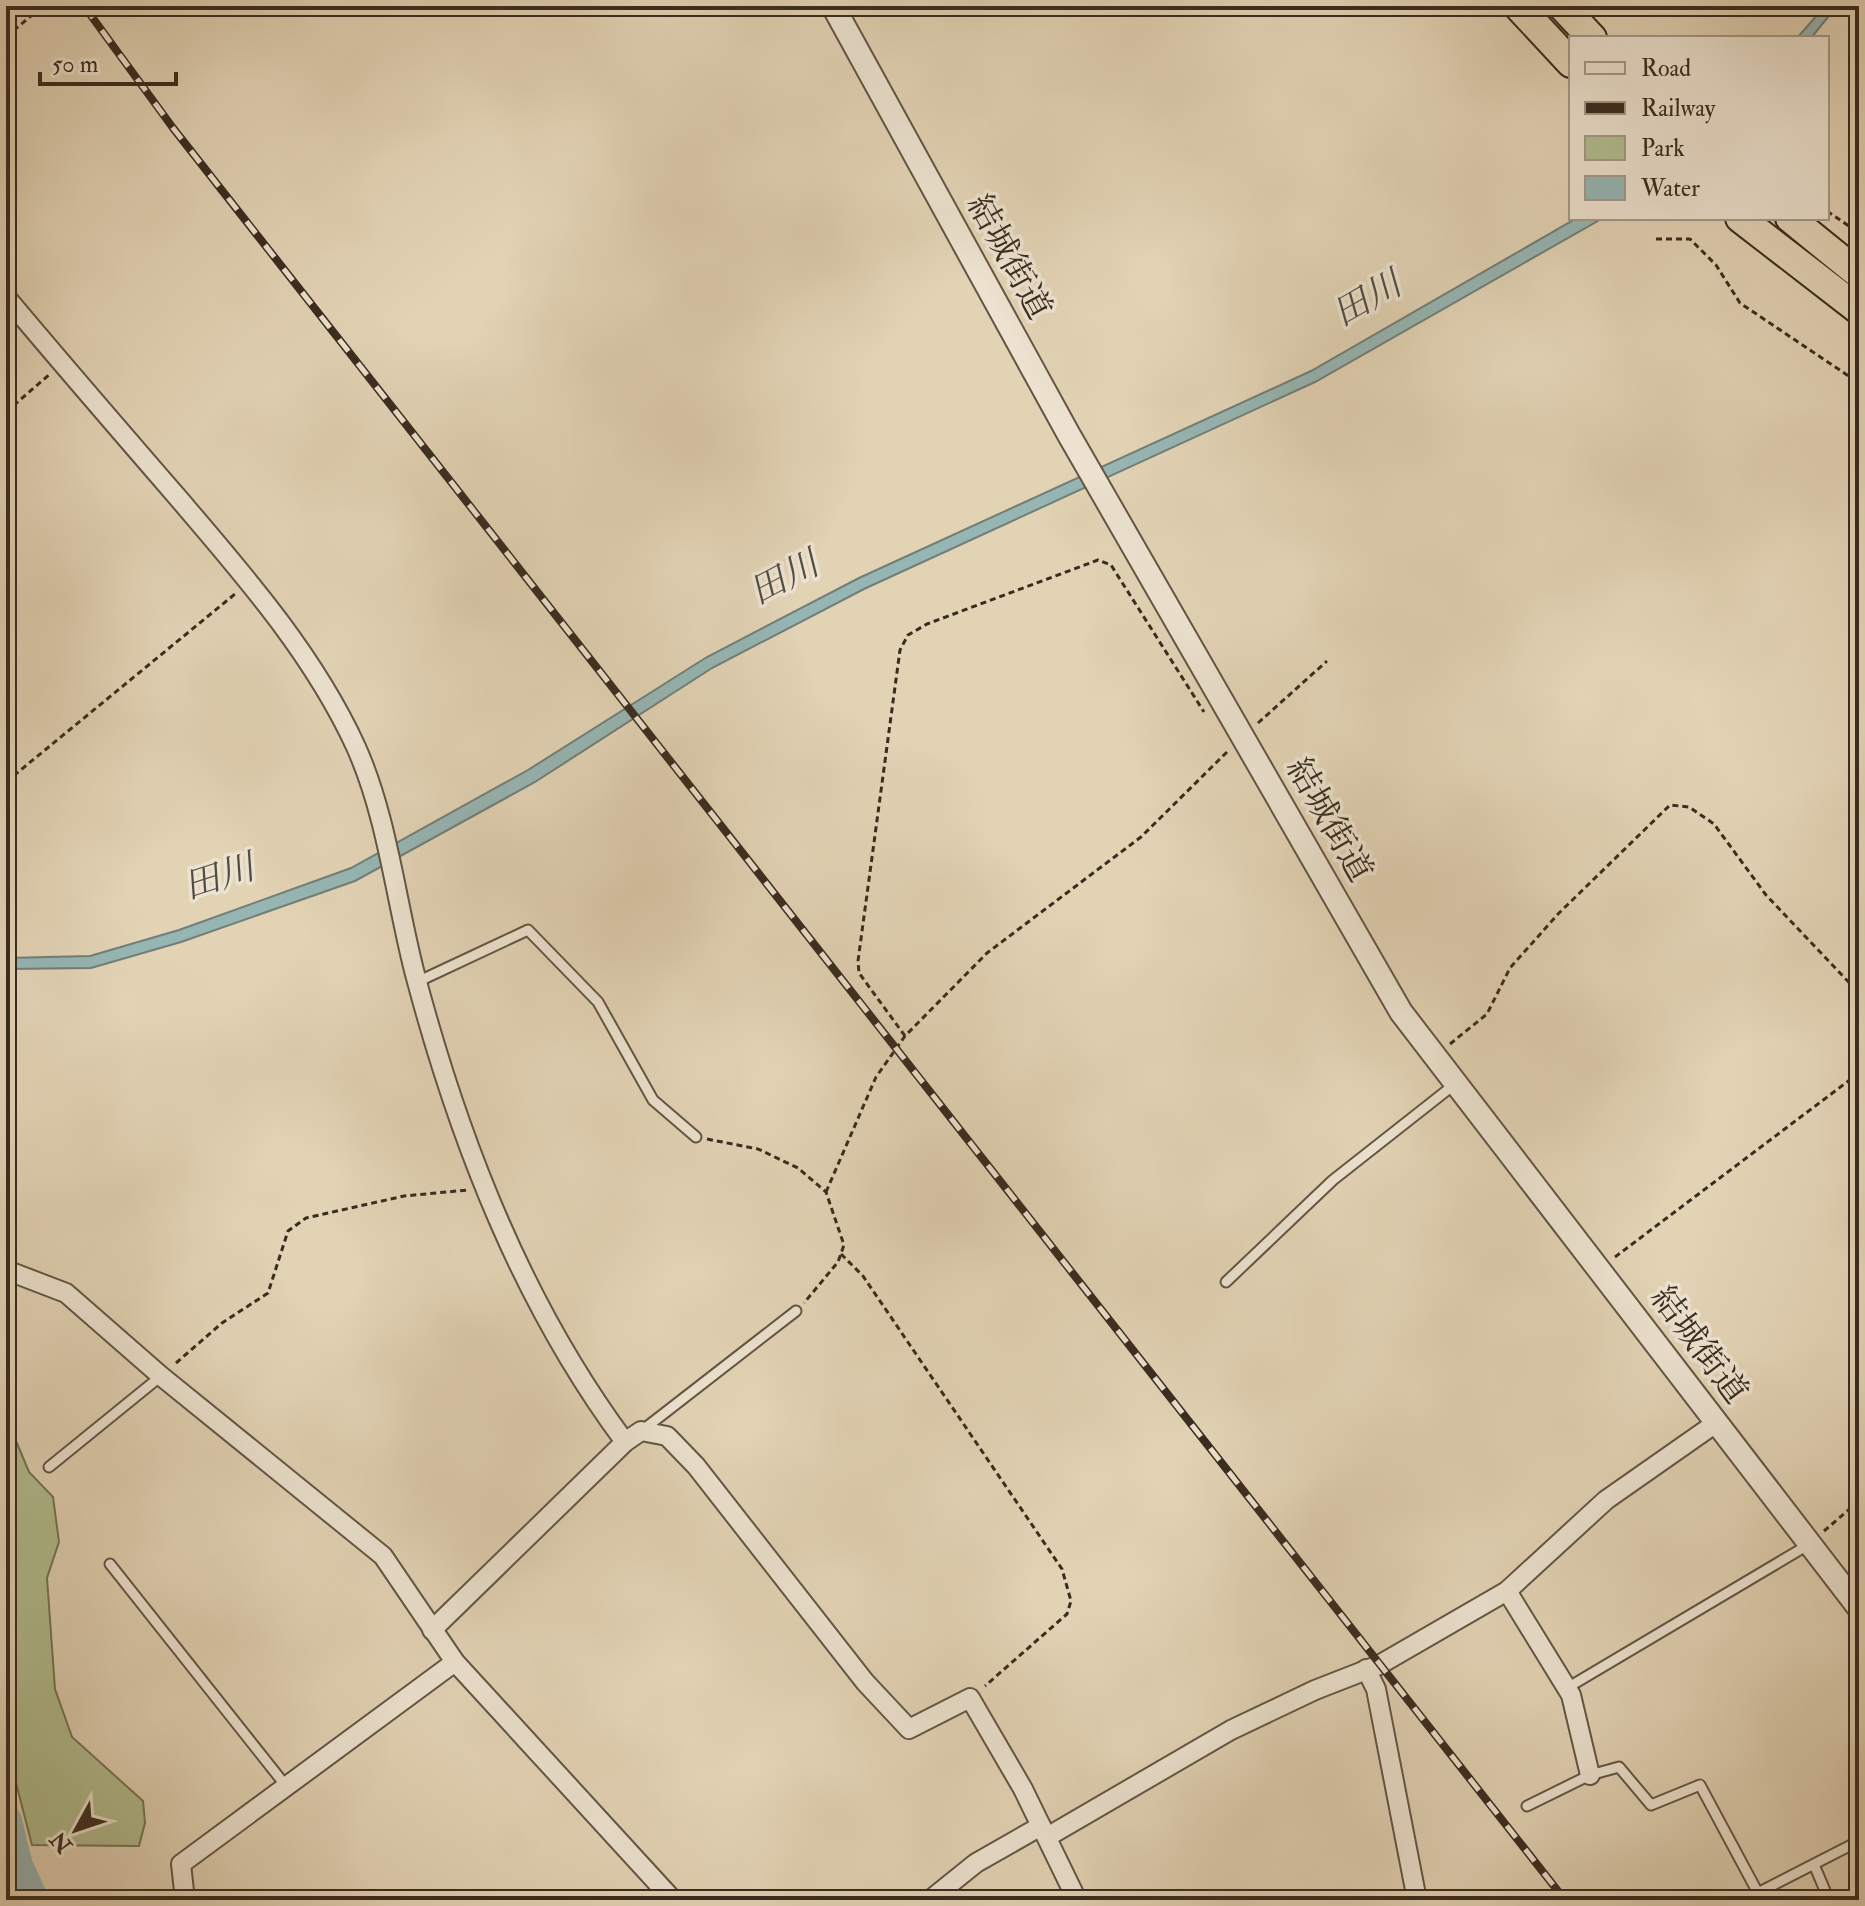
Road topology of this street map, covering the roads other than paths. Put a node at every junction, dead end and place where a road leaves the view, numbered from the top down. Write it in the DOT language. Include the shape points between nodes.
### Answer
graph roads {
  1 [pos="833,6"];
  2 [pos="1518,6"];
  3 [pos="1562,6"];
  4 [pos="1590,36"];
  5 [pos="1569,61"];
  6 [pos="1743,220"];
  7 [pos="1792,220"];
  8 [pos="1859,274"];
  9 [pos="6,297"];
  10 [pos="1859,310"];
  11 [pos="417,982"];
  12 [pos="1455,1084"];
  13 [pos="696,1137"];
  14 [pos="6,1270"];
  15 [pos="1226,1282"];
  16 [pos="796,1311"];
  17 [pos="161,1376"];
  18 [pos="1716,1423"];
  19 [pos="641,1431"];
  20 [pos="625,1442"];
  21 [pos="49,1467"];
  22 [pos="1809,1544"];
  23 [pos="110,1564"];
  24 [pos="1507,1591"];
  25 [pos="1859,1608"];
  26 [pos="432,1630"];
  27 [pos="455,1662"];
  28 [pos="1366,1669"];
  29 [pos="1567,1688"];
  30 [pos="1590,1775"];
  31 [pos="286,1786"];
  32 [pos="1527,1806"];
  33 [pos="1044,1832"];
  34 [pos="1859,1841"];
  35 [pos="1815,1867"];
  36 [pos="1758,1893"];
  37 [pos="185,1900"];
  38 [pos="673,1900"];
  39 [pos="930,1900"];
  40 [pos="1077,1900"];
  41 [pos="1417,1900"];
  42 [pos="1744,1900"];
  43 [pos="1829,1900"];
  1 -- 12 [label="street, 結城街道" via="1239,740 1401,1012"];
  2 -- 5 [label="highway"];
  3 -- 4 [label="highway"];
  6 -- 10 [label="highway"];
  7 -- 8 [label="highway"];
  9 -- 11 [label="street" via="250,582 335,704 358,751 378,817"];
  11 -- 13 [label="lane" via="528,930 598,1002 653,1100"];
  11 -- 20 [label="street" via="485,1189 538,1306 585,1389"];
  12 -- 15 [label="lane" via="1333,1180"];
  12 -- 18 [label="street, 結城街道"];
  14 -- 17 [label="street" via="66,1293"];
  16 -- 19 [label="lane"];
  17 -- 21 [label="lane"];
  17 -- 26 [label="street" via="383,1556"];
  18 -- 22 [label="street, 結城街道"];
  18 -- 24 [label="street" via="1606,1500"];
  19 -- 20 [label="street"];
  19 -- 33 [label="street" via="667,1436 696,1466 865,1682 909,1729 970,1698"];
  20 -- 26 [label="street"];
  22 -- 25 [label="street, 結城街道"];
  22 -- 29 [label="lane"];
  23 -- 31 [label="lane"];
  24 -- 28 [label="street"];
  24 -- 29 [label="street"];
  26 -- 27 [label="street"];
  27 -- 31 [label="street"];
  27 -- 38 [label="street"];
  28 -- 33 [label="street" via="1231,1730"];
  28 -- 41 [label="street" via="1376,1689"];
  29 -- 30 [label="street"];
  30 -- 32 [label="lane"];
  30 -- 36 [label="lane" via="1619,1767 1651,1805 1700,1785"];
  31 -- 37 [label="street" via="181,1864"];
  33 -- 39 [label="street" via="976,1863"];
  33 -- 40 [label="street"];
  34 -- 35 [label="lane"];
  35 -- 36 [label="lane"];
  35 -- 43 [label="lane"];
  36 -- 42 [label="lane"];
}
